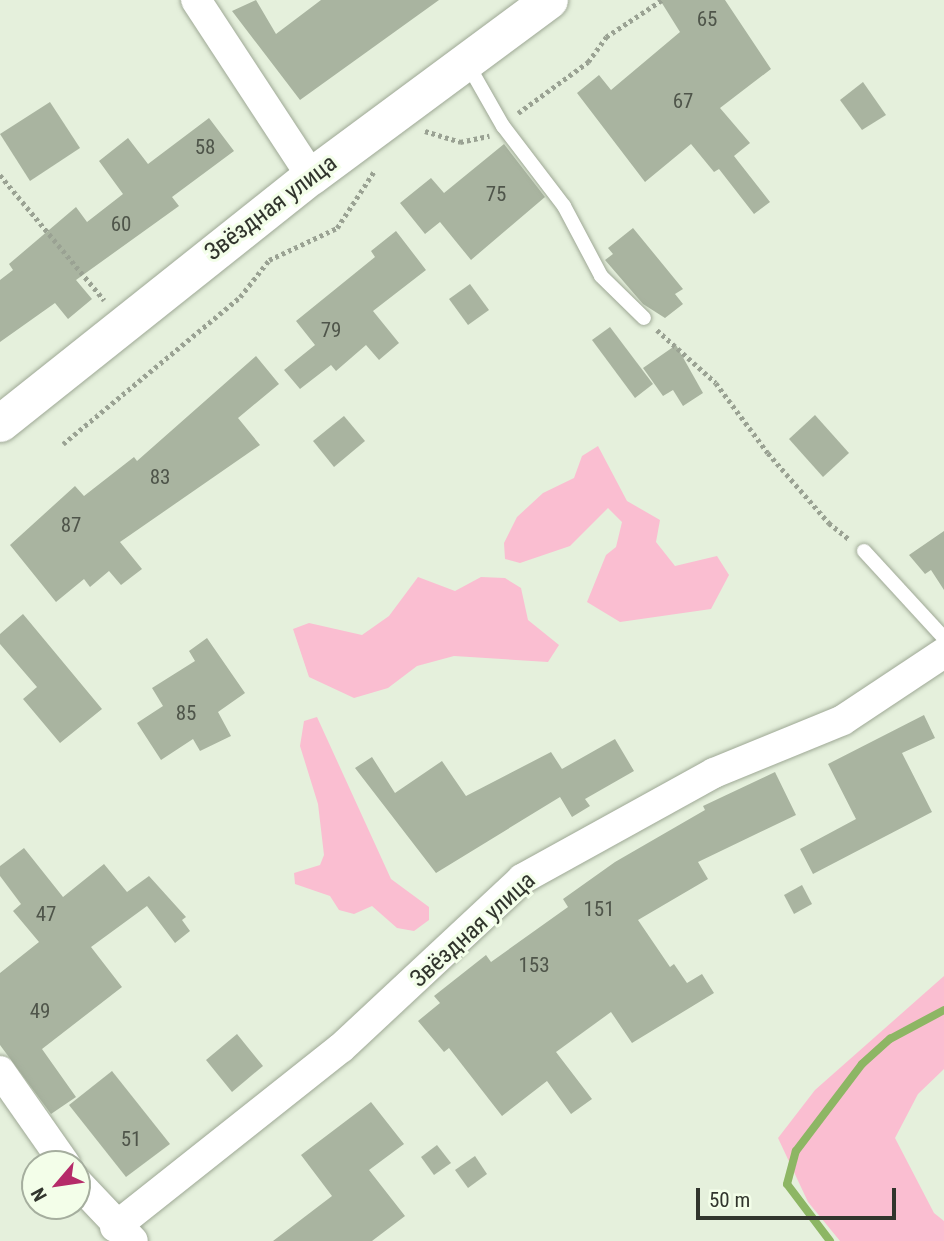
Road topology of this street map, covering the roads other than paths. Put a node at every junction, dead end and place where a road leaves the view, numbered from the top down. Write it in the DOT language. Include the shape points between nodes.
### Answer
graph roads {
  1 [pos="196,0"];
  2 [pos="549,0"];
  3 [pos="466,61"];
  4 [pos="311,176"];
  5 [pos="644,318"];
  6 [pos="0,423"];
  7 [pos="864,551"];
  8 [pos="944,638"];
  9 [pos="944,653"];
  10 [pos="0,1072"];
  11 [pos="55,1150"];
  12 [pos="91,1197"];
  13 [pos="124,1234"];
  1 -- 4 [label="street"];
  2 -- 3 [label="street, Звёздная улица"];
  3 -- 4 [label="street, Звёздная улица"];
  3 -- 5 [label="lane" via="503,126 564,206 601,276"];
  4 -- 6 [label="street, Звёздная улица"];
  7 -- 8 [label="lane"];
  9 -- 13 [label="street, Звёздная улица" via="843,720 714,773 522,879 341,1048"];
  10 -- 11 [label="street"];
  12 -- 13 [label="street"];
}
